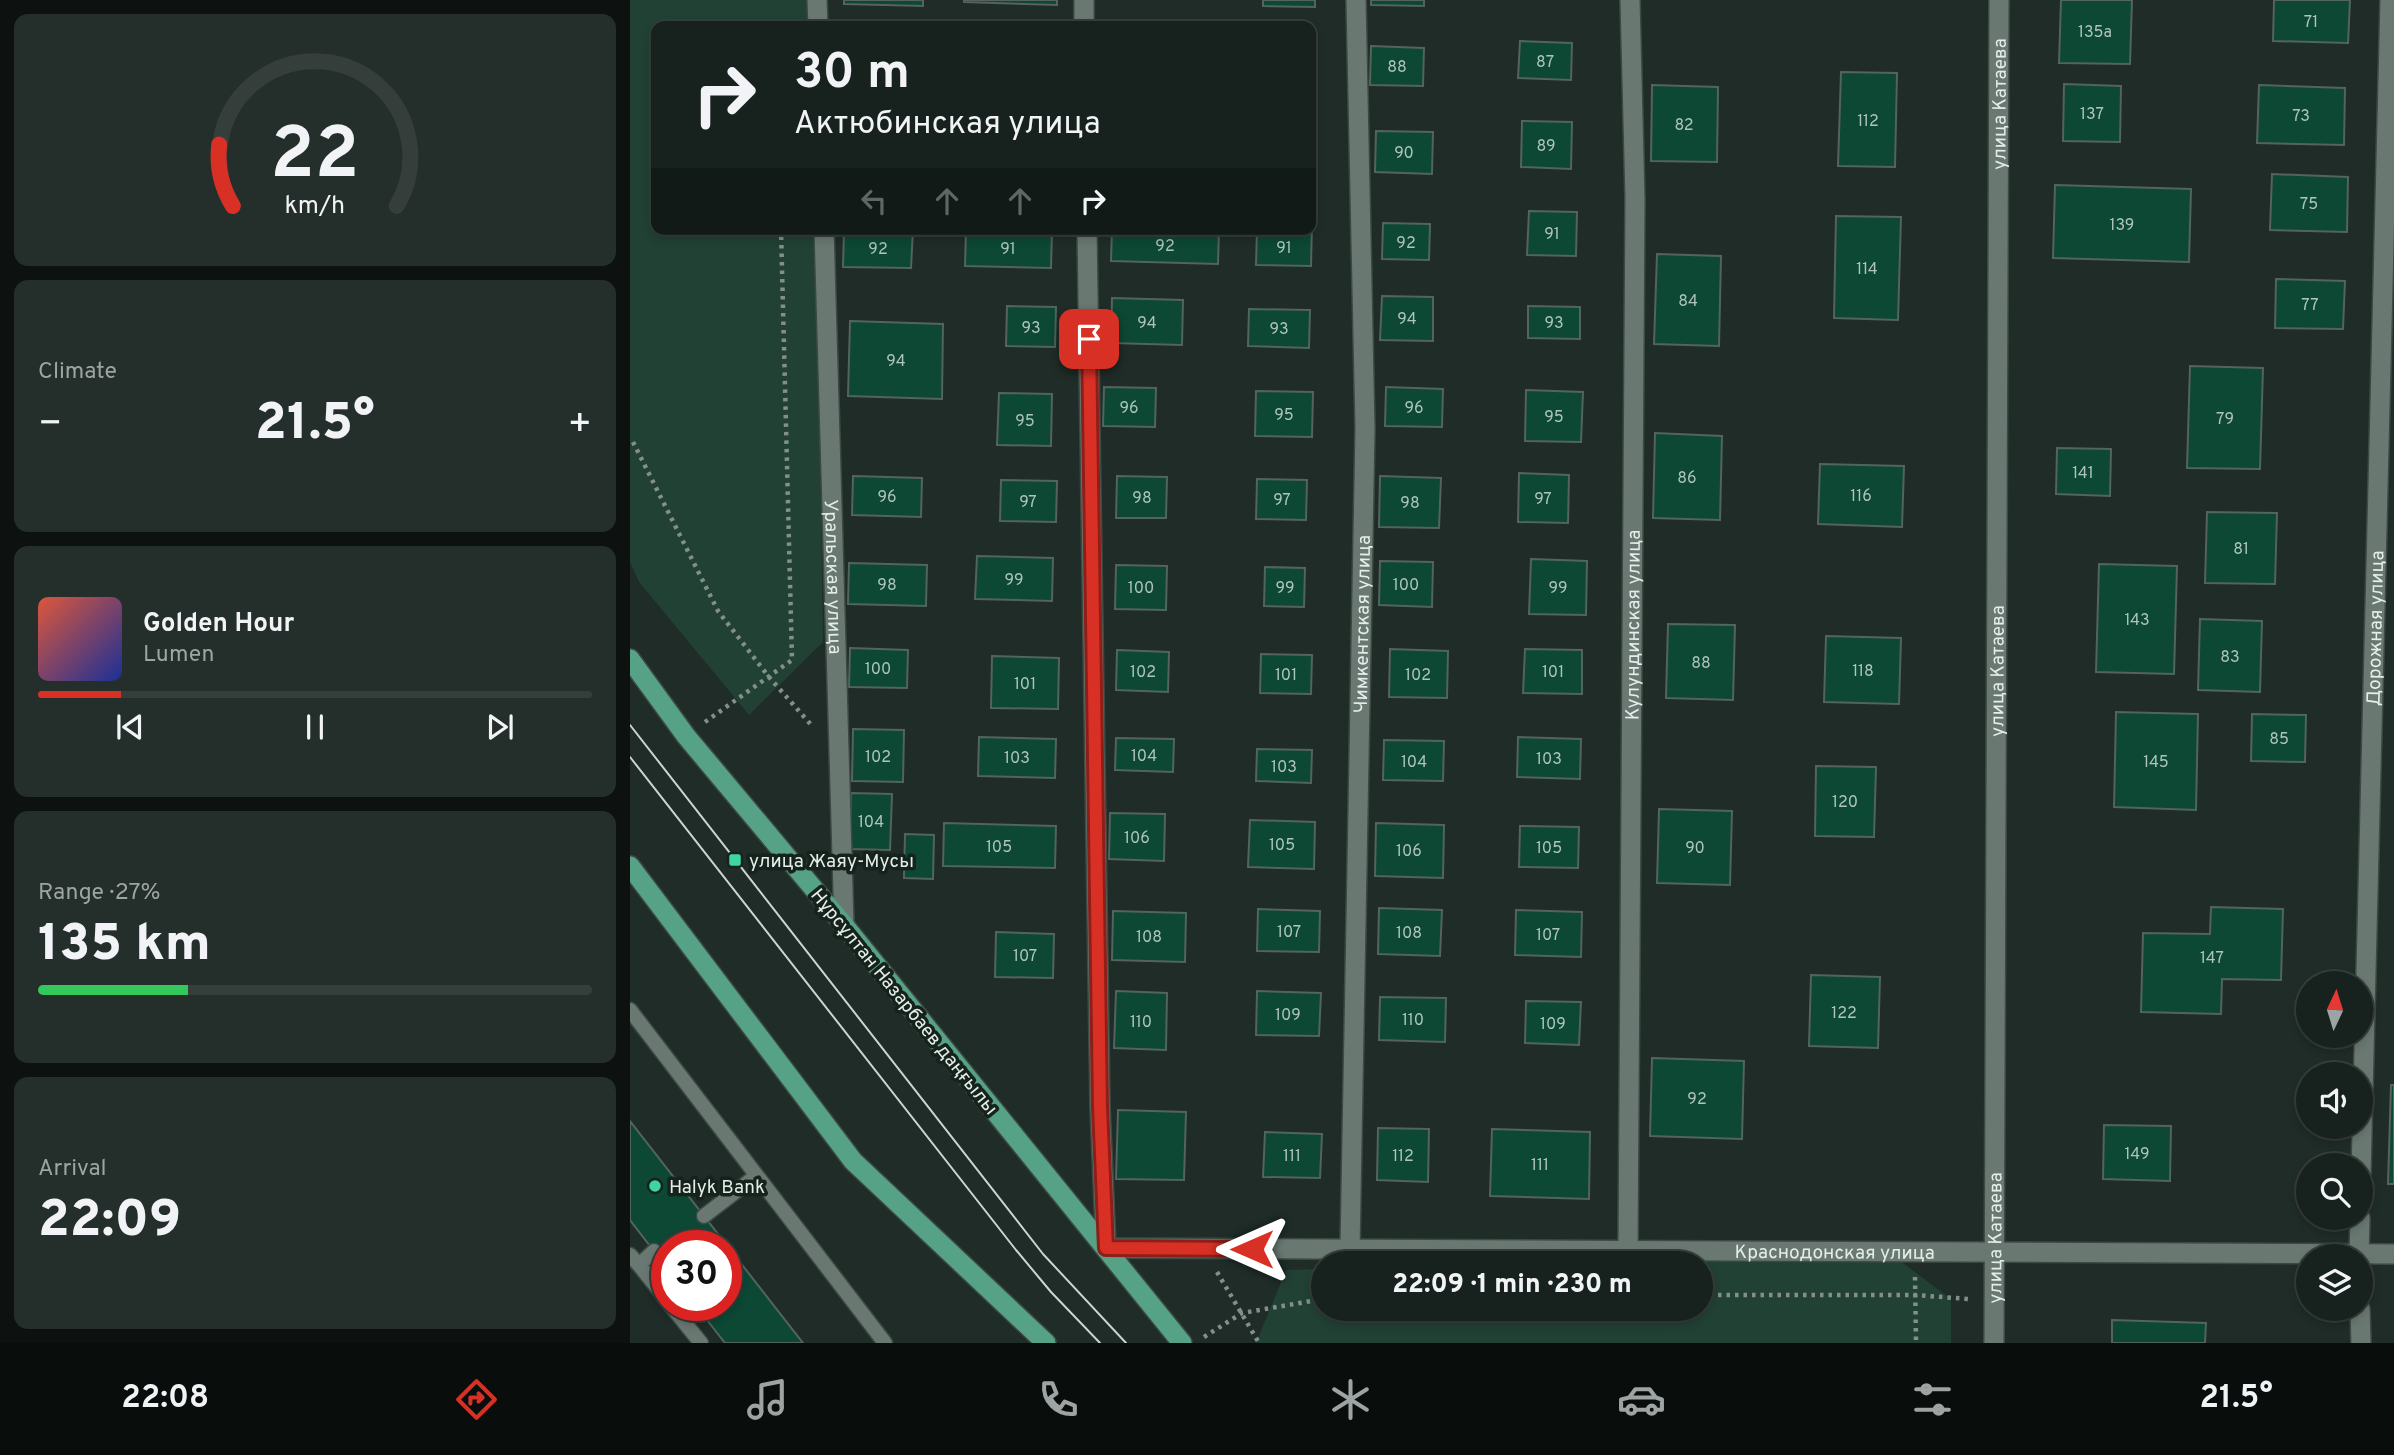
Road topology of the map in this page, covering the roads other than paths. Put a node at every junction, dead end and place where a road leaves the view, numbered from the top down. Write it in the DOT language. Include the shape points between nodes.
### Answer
graph roads {
  1 [pos="817,0"];
  2 [pos="1084,0"];
  3 [pos="1356,0"];
  4 [pos="1630,0"];
  5 [pos="1999,0"];
  6 [pos="2390,0"];
  7 [pos="818,21"];
  8 [pos="1084,21"];
  9 [pos="824,235"];
  10 [pos="1087,235"];
  11 [pos="630,659"];
  12 [pos="630,866"];
  13 [pos="844,925"];
  14 [pos="630,1010"];
  15 [pos="2362,1153"];
  16 [pos="756,1176"];
  17 [pos="704,1216"];
  18 [pos="1106,1248"];
  19 [pos="1350,1249"];
  20 [pos="1628,1250"];
  21 [pos="651,1252"];
  22 [pos="1993,1252"];
  23 [pos="2296,1254"];
  24 [pos="2394,1254"];
  25 [pos="2373,1255"];
  26 [pos="634,1260"];
  27 [pos="651,1281"];
  28 [pos="682,1321"];
  29 [pos="2360,1321"];
  30 [pos="697,1341"];
  31 [pos="886,1343"];
  32 [pos="1046,1343"];
  33 [pos="1182,1343"];
  34 [pos="1994,1343"];
  35 [pos="2361,1343"];
  1 -- 7 [label="street"];
  2 -- 8 [label="street"];
  3 -- 19 [label="street, Чимкентская улица" via="1365,429"];
  4 -- 20 [label="street, Кулундинская улица" via="1635,198"];
  5 -- 22 [label="street, улица Катаева"];
  6 -- 15 [label="street, Дорожная улица"];
  9 -- 13 [label="street, Уральская улица"];
  10 -- 18 [label="street"];
  11 -- 13 [label="main road, Нұрсұлтан Назарбаев даңғылы" via="686,736"];
  12 -- 32 [label="main road" via="853,1161"];
  13 -- 18 [label="main road, Нұрсұлтан Назарбаев даңғылы"];
  14 -- 16 [label="lane"];
  16 -- 17 [label="lane"];
  16 -- 31 [label="lane"];
  18 -- 19 [label="street, Краснодонская улица"];
  18 -- 33 [label="main road, Нұрсұлтан Назарбаев даңғылы"];
  19 -- 20 [label="street, Краснодонская улица"];
  20 -- 22 [label="street, Краснодонская улица"];
  21 -- 26 [label="lane"];
  22 -- 23 [label="street, Краснодонская улица"];
  22 -- 34 [label="street, улица Катаева"];
  24 -- 25 [label="street, Краснодонская улица"];
  26 -- 27 [label="lane"];
  28 -- 30 [label="lane"];
  29 -- 35 [label="street"];
}
